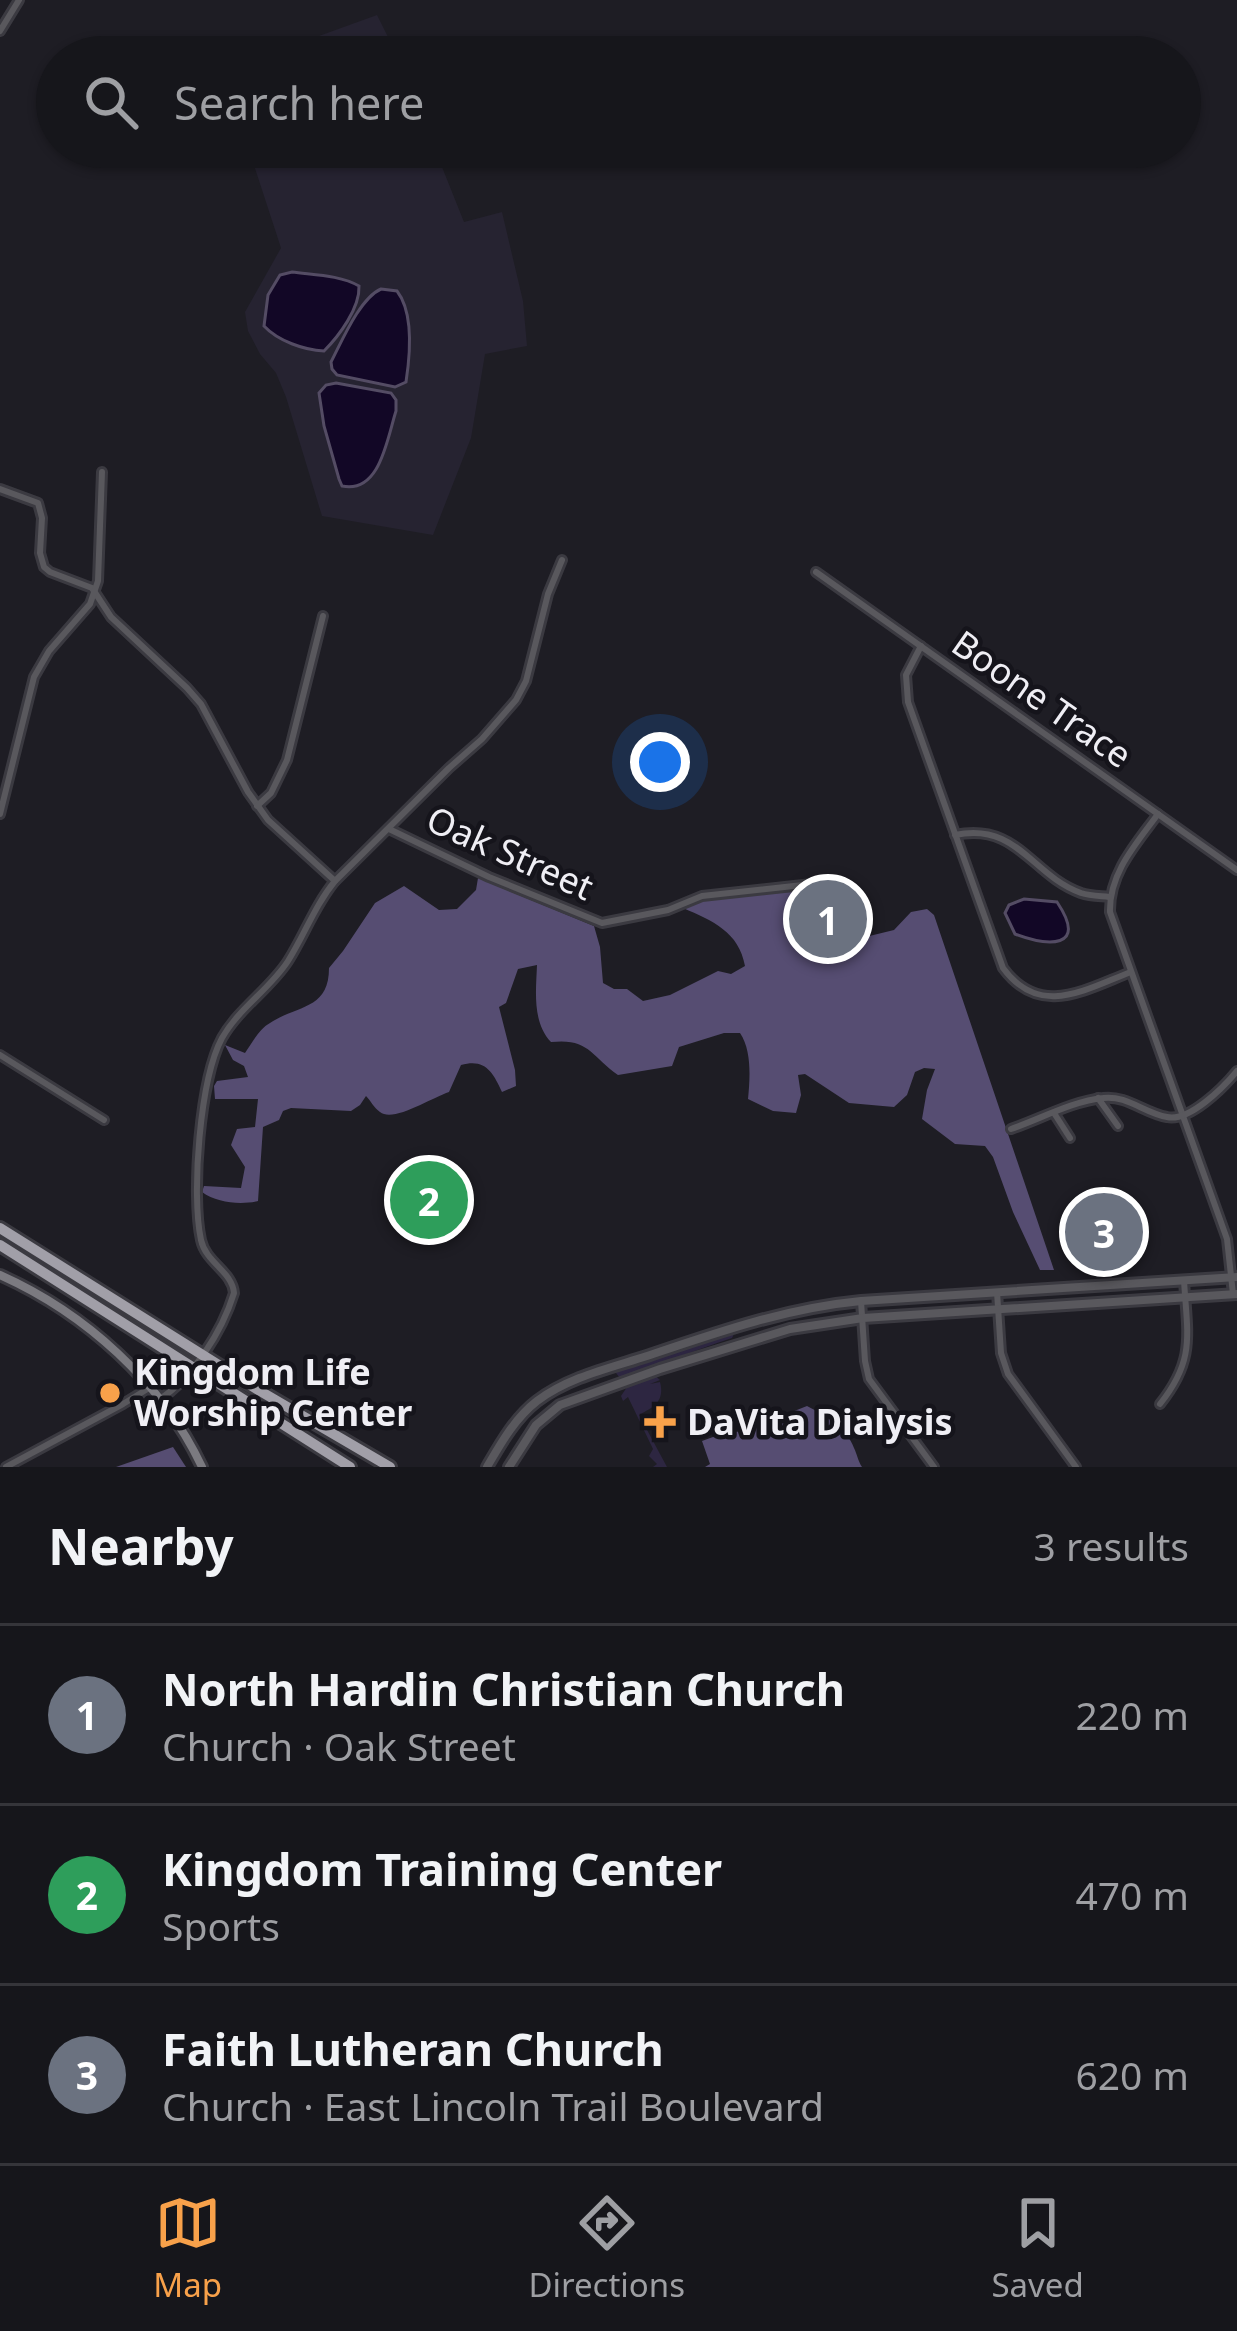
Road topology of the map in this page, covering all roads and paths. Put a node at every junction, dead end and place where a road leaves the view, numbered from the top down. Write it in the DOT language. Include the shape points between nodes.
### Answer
graph roads {
  1 [pos="19,0"];
  2 [pos="0,31"];
  3 [pos="102,472"];
  4 [pos="0,489"];
  5 [pos="562,560"];
  6 [pos="816,572"];
  7 [pos="95,591"];
  8 [pos="323,616"];
  9 [pos="921,646"];
  10 [pos="257,806"];
  11 [pos="0,814"];
  12 [pos="1158,814"];
  13 [pos="389,829"];
  14 [pos="956,835"];
  15 [pos="1237,870"];
  16 [pos="335,880"];
  17 [pos="821,883"];
  18 [pos="1109,897"];
  19 [pos="1131,972"];
  20 [pos="0,1055"];
  21 [pos="1237,1071"];
  22 [pos="1098,1098"];
  23 [pos="1054,1113"];
  24 [pos="1183,1116"];
  25 [pos="104,1120"];
  26 [pos="1118,1126"];
  27 [pos="1011,1129"];
  28 [pos="1070,1138"];
  29 [pos="0,1228"];
  30 [pos="0,1245"];
  31 [pos="0,1275"];
  32 [pos="1234,1277"];
  33 [pos="1184,1280"];
  34 [pos="998,1292"];
  35 [pos="1235,1294"];
  36 [pos="1185,1298"];
  37 [pos="862,1301"];
  38 [pos="998,1309"];
  39 [pos="862,1318"];
  40 [pos="202,1353"];
  41 [pos="192,1367"];
  42 [pos="150,1388"];
  43 [pos="158,1400"];
  44 [pos="1160,1405"];
  45 [pos="6,1467"];
  46 [pos="202,1467"];
  47 [pos="350,1467"];
  48 [pos="390,1467"];
  49 [pos="488,1467"];
  50 [pos="509,1467"];
  51 [pos="934,1467"];
  52 [pos="1076,1467"];
  1 -- 2 [label="street"];
  3 -- 7 [label="street"];
  4 -- 7 [label="street" via="41,508 44,567"];
  5 -- 13 [label="street" via="516,700"];
  6 -- 9 [label="street, Boone Trace"];
  7 -- 10 [label="street" via="114,621 201,704"];
  7 -- 11 [label="street" via="34,676"];
  8 -- 10 [label="street" via="286,760"];
  9 -- 12 [label="street, Boone Trace"];
  9 -- 14 [label="street" via="905,688"];
  10 -- 16 [label="street"];
  12 -- 15 [label="street, Boone Trace"];
  12 -- 18 [label="street"];
  13 -- 16 [label="street"];
  13 -- 17 [label="street, Oak Street" via="602,923 702,896"];
  14 -- 18 [label="street" via="995,835 1078,892"];
  14 -- 19 [label="street" via="999,957 1021,988 1065,997"];
  16 -- 40 [label="street" via="288,962 224,1035 213,1062 200,1144 201,1238 235,1289"];
  18 -- 19 [label="street"];
  19 -- 24 [label="street"];
  20 -- 25 [label="street"];
  21 -- 24 [label="street"];
  22 -- 23 [label="street"];
  22 -- 24 [label="street"];
  22 -- 26 [label="street"];
  23 -- 27 [label="street"];
  23 -- 28 [label="street"];
  24 -- 32 [label="street"];
  29 -- 40 [label="highway"];
  30 -- 41 [label="highway"];
  31 -- 42 [label="main road" via="76,1319"];
  32 -- 33 [label="street"];
  32 -- 35 [label="street"];
  33 -- 34 [label="street"];
  33 -- 36 [label="street"];
  34 -- 37 [label="street"];
  34 -- 38 [label="street"];
  35 -- 36 [label="street"];
  36 -- 38 [label="street"];
  36 -- 44 [label="street" via="1187,1357"];
  37 -- 39 [label="street"];
  37 -- 49 [label="street" via="769,1316 576,1379 530,1407"];
  38 -- 39 [label="street"];
  38 -- 52 [label="street" via="1007,1374"];
  39 -- 50 [label="street" via="770,1334 572,1400 536,1425"];
  39 -- 51 [label="street" via="869,1379"];
  40 -- 41 [label="street"];
  40 -- 48 [label="highway"];
  41 -- 43 [label="street"];
  41 -- 47 [label="highway"];
  42 -- 43 [label="main road"];
  42 -- 45 [label="street"];
  43 -- 46 [label="main road"];
}
